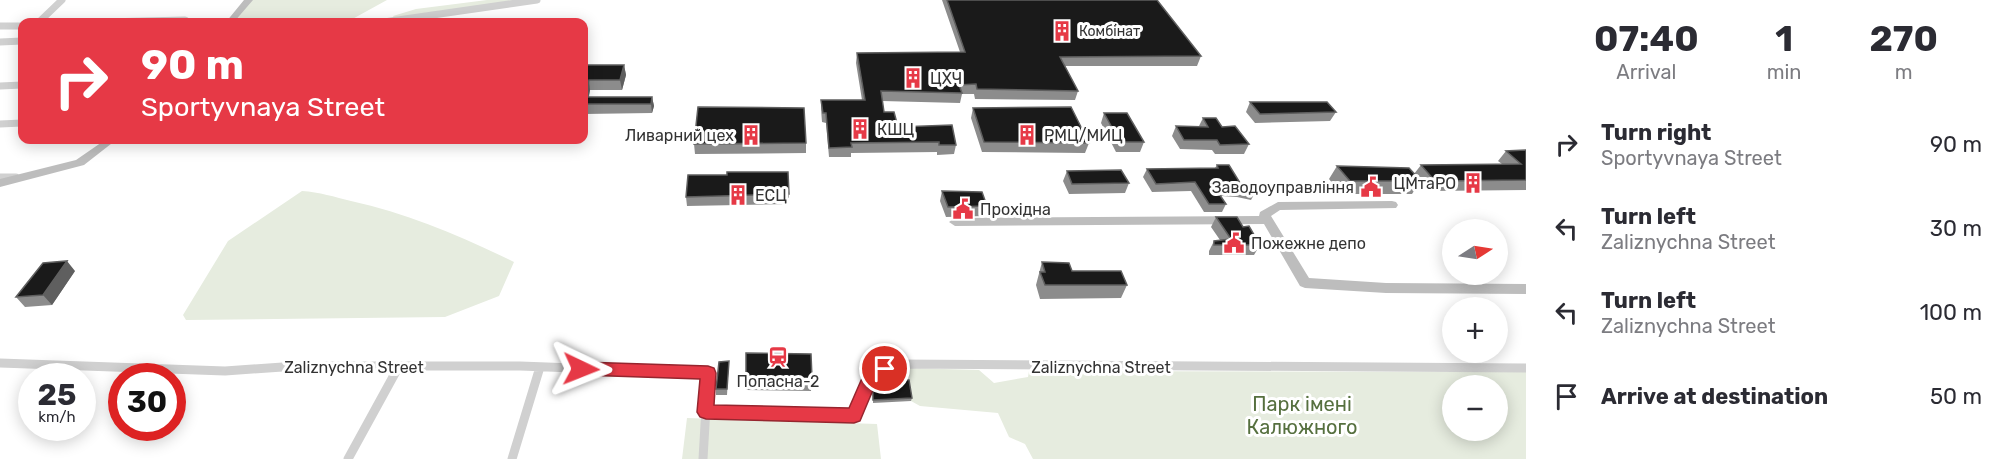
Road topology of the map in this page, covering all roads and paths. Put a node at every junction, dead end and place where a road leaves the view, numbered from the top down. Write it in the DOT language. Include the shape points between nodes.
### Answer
graph roads {
  1 [pos="62,0"];
  2 [pos="249,0"];
  3 [pos="537,0"];
  4 [pos="43,18"];
  5 [pos="233,18"];
  6 [pos="412,18"];
  7 [pos="0,26"];
  8 [pos="18,26"];
  9 [pos="18,41"];
  10 [pos="0,42"];
  11 [pos="18,85"];
  12 [pos="0,86"];
  13 [pos="18,123"];
  14 [pos="0,124"];
  15 [pos="106,144"];
  16 [pos="0,177"];
  17 [pos="20,177"];
  18 [pos="0,183"];
  19 [pos="1392,205"];
  20 [pos="1266,220"];
  21 [pos="955,222"];
  22 [pos="1526,289"];
  23 [pos="0,363"];
  24 [pos="399,366"];
  25 [pos="540,367"];
  26 [pos="1526,368"];
  27 [pos="706,412"];
  28 [pos="348,459"];
  29 [pos="512,459"];
  30 [pos="703,459"];
  1 -- 4 [label="street"];
  2 -- 5 [label="street"];
  3 -- 6 [label="street"];
  7 -- 8 [label="street"];
  9 -- 10 [label="street"];
  11 -- 12 [label="street"];
  13 -- 14 [label="street"];
  15 -- 17 [label="street" via="80,163"];
  16 -- 17 [label="street"];
  17 -- 18 [label="street"];
  19 -- 20 [label="street" via="1278,206 1264,215"];
  20 -- 21 [label="street"];
  20 -- 22 [label="street" via="1305,283"];
  23 -- 24 [label="street, Zaliznychna Street" via="225,371"];
  24 -- 25 [label="street, Zaliznychna Street"];
  24 -- 28 [label="street"];
  25 -- 27 [label="street, Zaliznychna Street" via="708,373"];
  25 -- 29 [label="street"];
  26 -- 27 [label="street, Zaliznychna Street" via="899,364 872,374 854,416"];
  27 -- 30 [label="street"];
}
